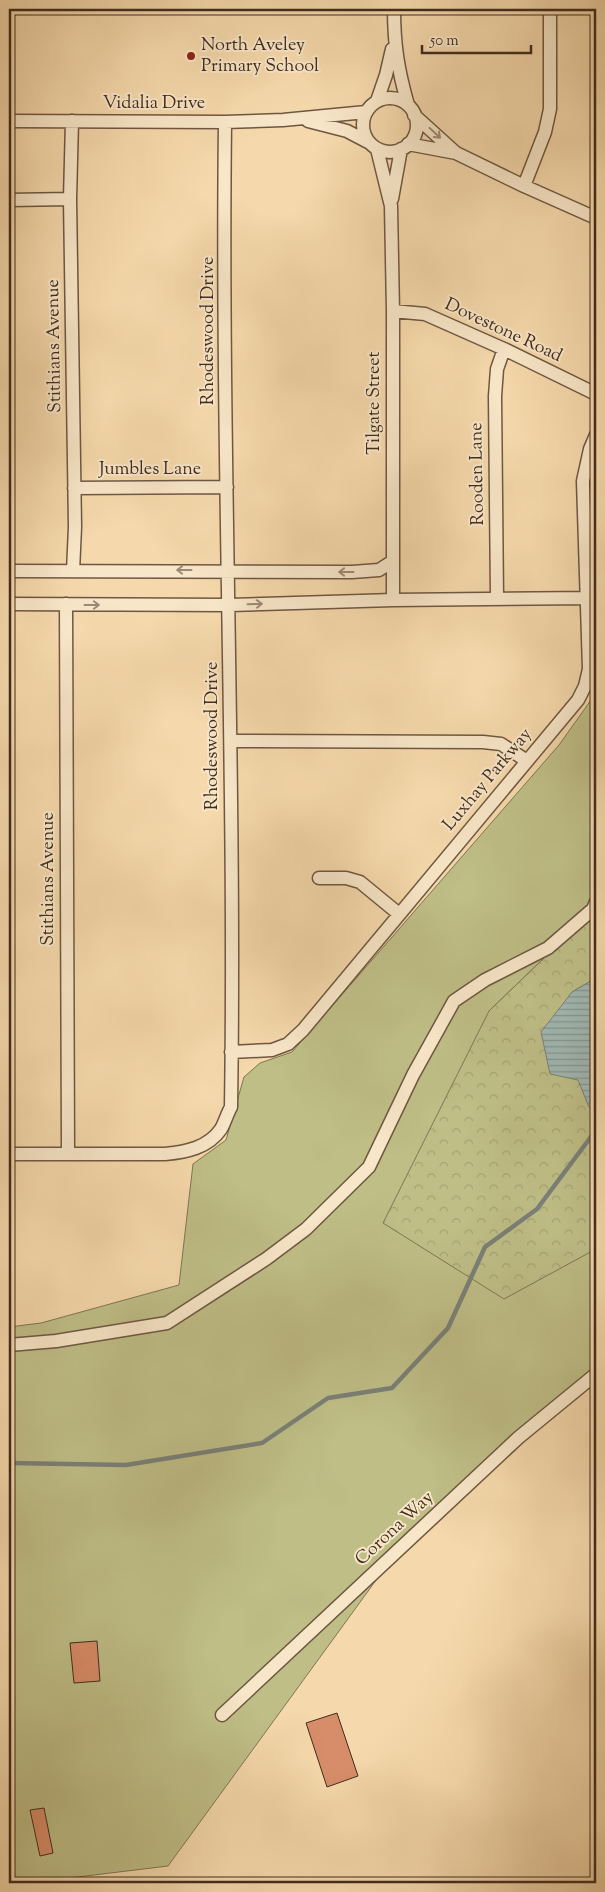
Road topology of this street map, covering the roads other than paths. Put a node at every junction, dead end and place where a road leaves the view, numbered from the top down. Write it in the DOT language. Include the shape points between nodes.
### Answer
graph roads {
  1 [pos="394,9"];
  2 [pos="550,9"];
  3 [pos="394,42"];
  4 [pos="377,101"];
  5 [pos="411,110"];
  6 [pos="366,112"];
  7 [pos="298,119"];
  8 [pos="9,120"];
  9 [pos="72,121"];
  10 [pos="225,122"];
  11 [pos="373,145"];
  12 [pos="404,147"];
  13 [pos="456,153"];
  14 [pos="524,186"];
  15 [pos="70,199"];
  16 [pos="9,200"];
  17 [pos="391,206"];
  18 [pos="596,218"];
  19 [pos="393,311"];
  20 [pos="504,349"];
  21 [pos="596,394"];
  22 [pos="596,435"];
  23 [pos="227,487"];
  24 [pos="74,488"];
  25 [pos="392,561"];
  26 [pos="228,570"];
  27 [pos="9,571"];
  28 [pos="73,571"];
  29 [pos="588,598"];
  30 [pos="497,599"];
  31 [pos="392,600"];
  32 [pos="9,604"];
  33 [pos="66,604"];
  34 [pos="230,605"];
  35 [pos="231,741"];
  36 [pos="527,761"];
  37 [pos="319,878"];
  38 [pos="596,902"];
  39 [pos="399,914"];
  40 [pos="232,1052"];
  41 [pos="68,1153"];
  42 [pos="9,1154"];
  43 [pos="9,1345"];
  44 [pos="596,1374"];
  45 [pos="222,1715"];
  1 -- 3 [label="street"];
  2 -- 14 [label="street" via="550,109 545,132"];
  3 -- 4 [label="street"];
  3 -- 5 [label="street" via="399,74"];
  4 -- 5 [label="street" via="393,98"];
  4 -- 6 [label="street"];
  5 -- 12 [label="street" via="416,130"];
  5 -- 13 [label="street, one-way"];
  6 -- 7 [label="street, Vidalia Drive"];
  6 -- 11 [label="street" via="363,127"];
  7 -- 10 [label="street, Vidalia Drive"];
  7 -- 11 [label="street, Vidalia Drive" via="347,131"];
  8 -- 9 [label="street, Vidalia Drive"];
  9 -- 10 [label="street, Vidalia Drive"];
  9 -- 15 [label="street, Stithians Avenue"];
  10 -- 23 [label="street, Rhodeswood Drive"];
  11 -- 12 [label="street" via="389,152"];
  11 -- 17 [label="street, Tilgate Street"];
  12 -- 13 [label="street"];
  12 -- 17 [label="street, Tilgate Street"];
  13 -- 14 [label="street"];
  14 -- 18 [label="street"];
  15 -- 16 [label="street"];
  15 -- 24 [label="street, Stithians Avenue"];
  17 -- 19 [label="street, Tilgate Street"];
  19 -- 20 [label="street, Dovestone Road" via="424,314"];
  19 -- 25 [label="street, Tilgate Street"];
  20 -- 21 [label="street, Dovestone Road"];
  20 -- 30 [label="street, Rooden Lane" via="497,369 495,396"];
  22 -- 29 [label="street, Luxhay Parkway" via="583,480"];
  23 -- 24 [label="street, Jumbles Lane"];
  23 -- 26 [label="street, Rhodeswood Drive"];
  24 -- 28 [label="street, Stithians Avenue"];
  25 -- 26 [label="street, one-way" via="379,570 352,572"];
  25 -- 31 [label="street, Tilgate Street"];
  26 -- 28 [label="street, one-way"];
  26 -- 34 [label="street, Rhodeswood Drive"];
  27 -- 28 [label="street"];
  29 -- 30 [label="street"];
  29 -- 36 [label="street, Luxhay Parkway" via="589,669 585,686 578,700"];
  30 -- 31 [label="street"];
  34 -- 31 [label="street, one-way"];
  32 -- 33 [label="street"];
  33 -- 34 [label="street, one-way"];
  33 -- 41 [label="street, Stithians Avenue"];
  34 -- 35 [label="street, Rhodeswood Drive"];
  35 -- 36 [label="street" via="484,742 501,744"];
  35 -- 40 [label="street, Rhodeswood Drive"];
  36 -- 39 [label="street, Luxhay Parkway"];
  37 -- 39 [label="street" via="346,878 360,882"];
  38 -- 43 [label="street" via="593,909 548,948 485,980 454,1002 413,1075 369,1167 306,1229 168,1323"];
  39 -- 40 [label="street, Luxhay Parkway" via="288,1044 272,1050"];
  40 -- 41 [label="street, Rhodeswood Drive" via="230,1107 221,1129 203,1146 187,1152 164,1154"];
  41 -- 42 [label="street, Rhodeswood Drive"];
  44 -- 45 [label="street, Corona Way" via="518,1438"];
}
